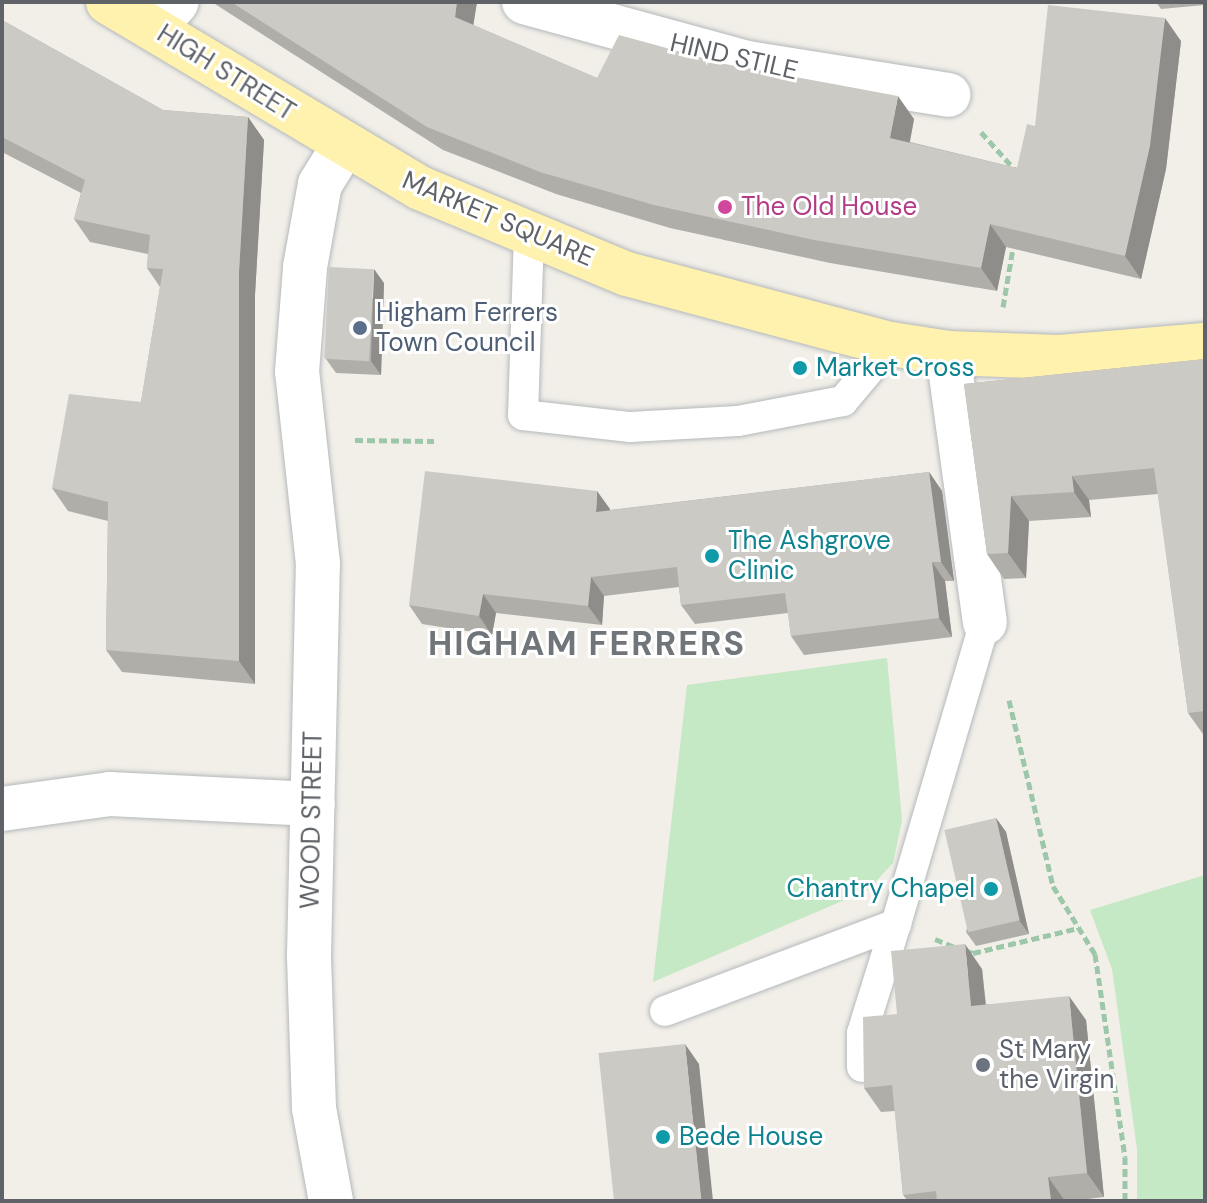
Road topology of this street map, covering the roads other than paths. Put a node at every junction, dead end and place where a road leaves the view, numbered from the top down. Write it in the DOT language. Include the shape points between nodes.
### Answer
graph roads {
  1 [pos="108,2"];
  2 [pos="524,2"];
  3 [pos="166,15"];
  4 [pos="948,95"];
  5 [pos="343,147"];
  6 [pos="529,234"];
  7 [pos="891,344"];
  8 [pos="1205,345"];
  9 [pos="948,353"];
  10 [pos="985,622"];
  11 [pos="313,804"];
  12 [pos="2,809"];
  13 [pos="896,924"];
  14 [pos="665,1011"];
  15 [pos="862,1067"];
  16 [pos="331,1201"];
  1 -- 3 [label="main road, HIGH STREET"];
  2 -- 4 [label="street, HIND STILE" via="747,63"];
  3 -- 5 [label="main road, HIGH STREET"];
  5 -- 6 [label="main road, MARKET SQUARE" via="420,188"];
  5 -- 11 [label="street, WOOD STREET" via="320,184 305,267 297,372 318,564"];
  6 -- 7 [label="main road, MARKET SQUARE" via="627,274 711,300"];
  6 -- 7 [label="lane" via="523,415 630,427 738,421 843,401"];
  7 -- 9 [label="main road, MARKET SQUARE"];
  8 -- 9 [label="main road, MARKET SQUARE" via="1059,357"];
  9 -- 10 [label="street"];
  10 -- 13 [label="lane"];
  11 -- 12 [label="street" via="110,794"];
  11 -- 16 [label="street, WOOD STREET" via="309,955 314,1108"];
  13 -- 14 [label="lane"];
  13 -- 15 [label="lane" via="862,1033"];
}
